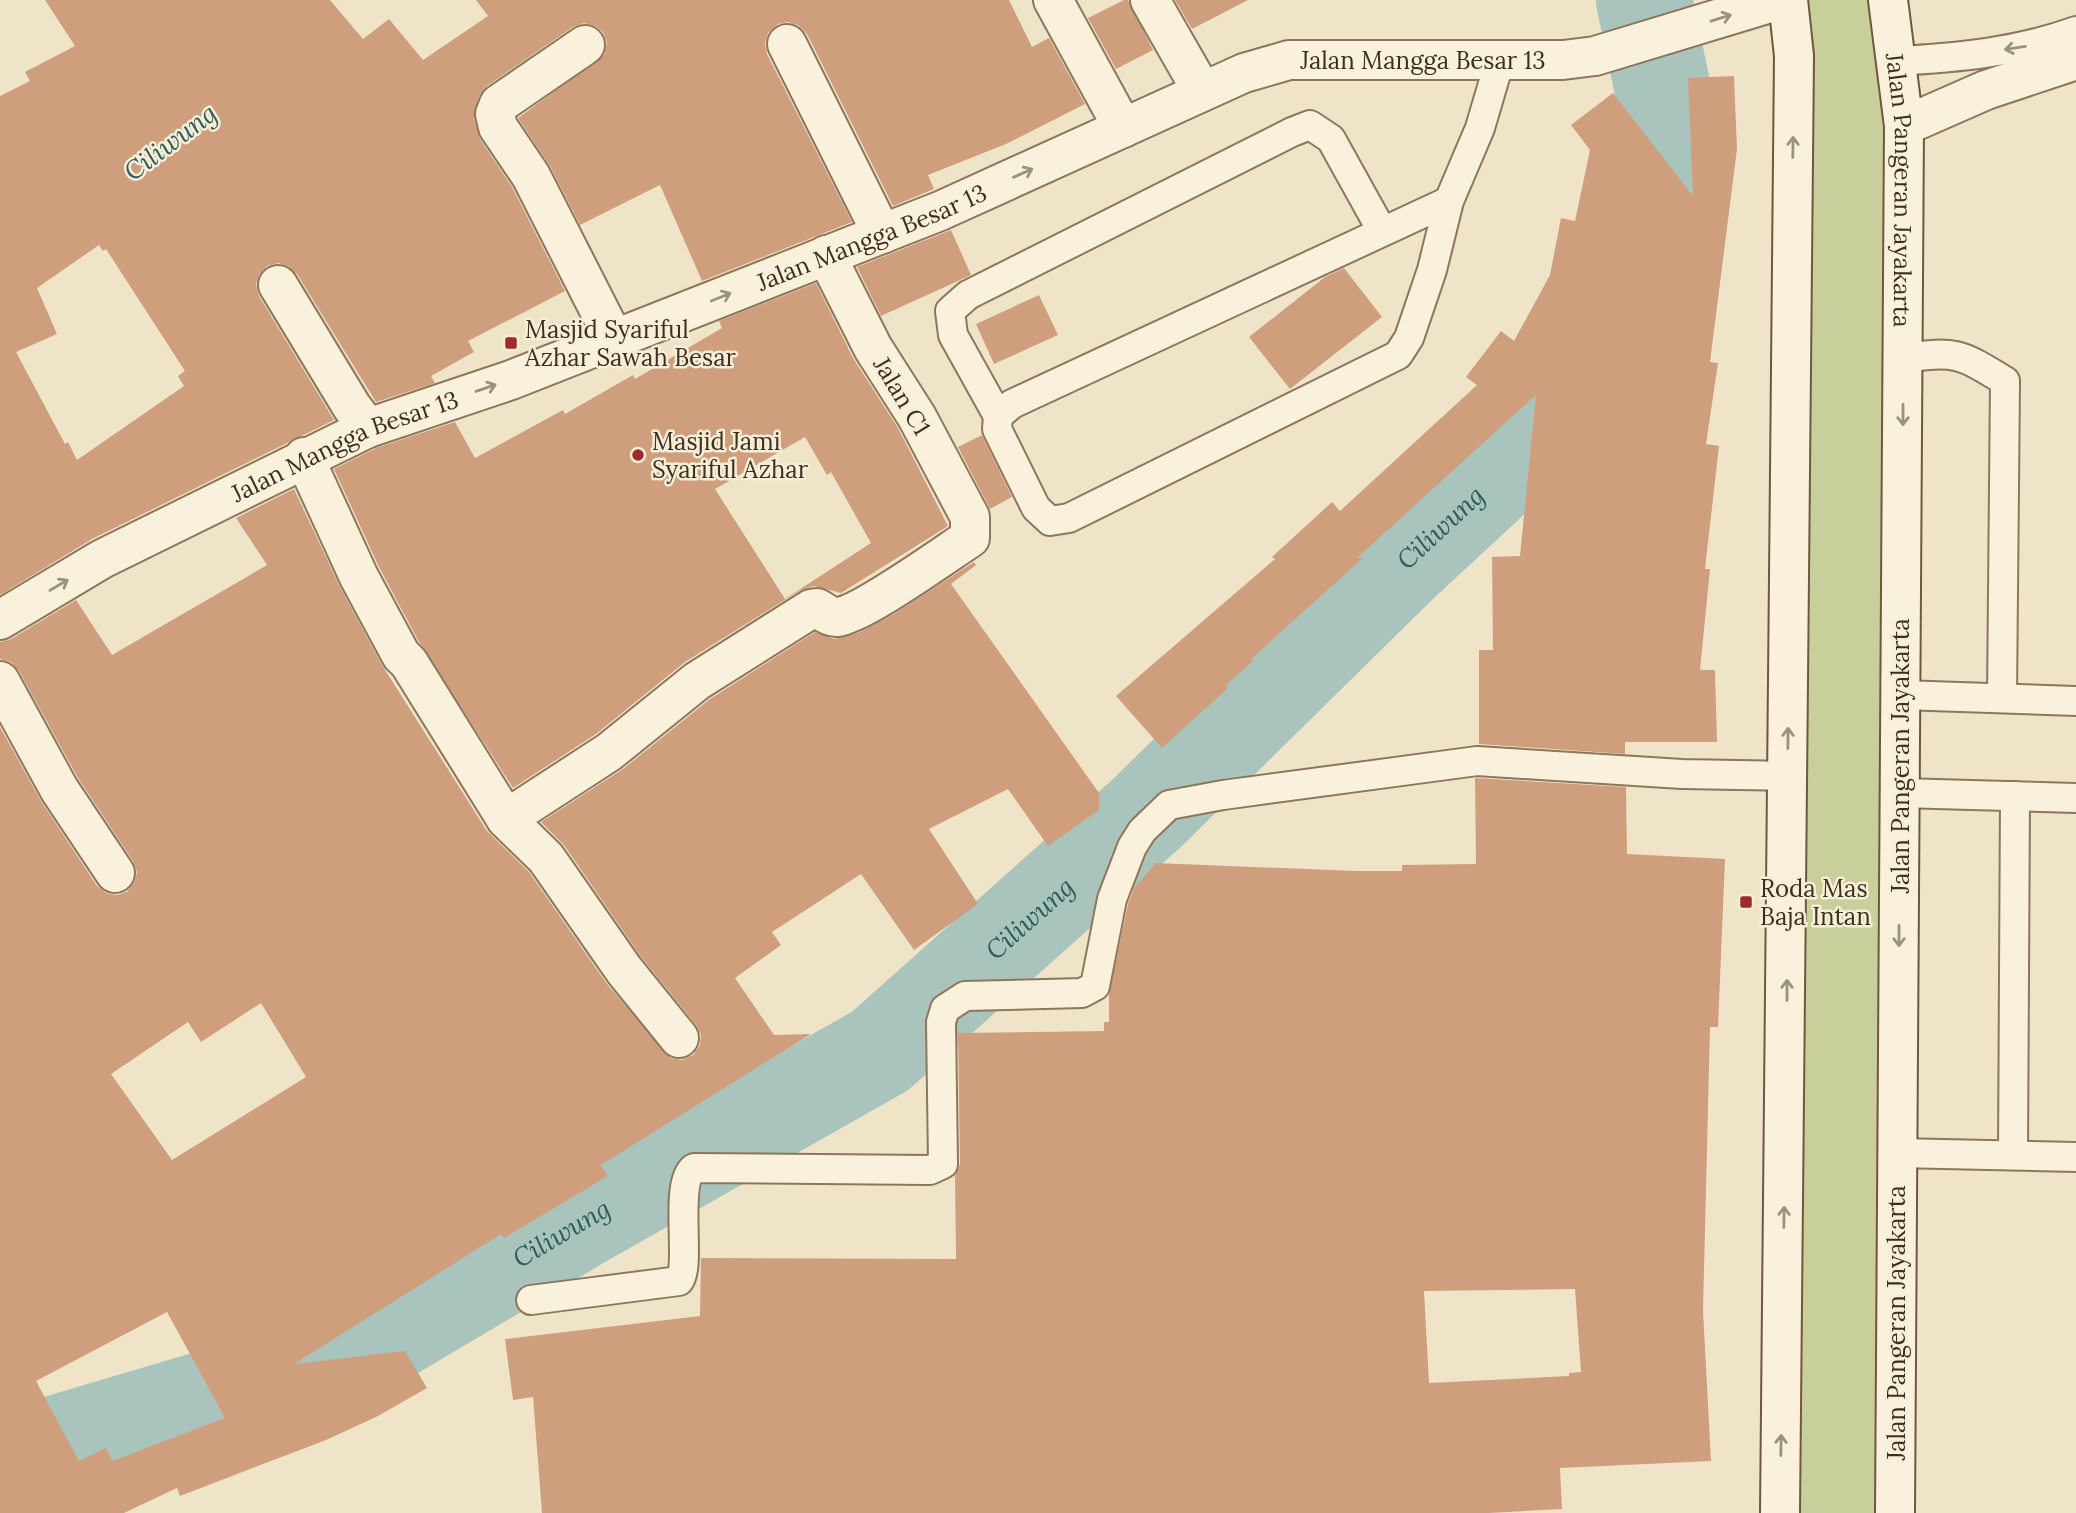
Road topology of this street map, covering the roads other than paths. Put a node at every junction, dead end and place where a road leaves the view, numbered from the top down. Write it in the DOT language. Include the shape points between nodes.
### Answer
graph roads {
  1 [pos="1054,0"];
  2 [pos="1150,0"];
  3 [pos="1780,0"];
  4 [pos="1787,0"];
  5 [pos="1888,0"];
  6 [pos="2076,31"];
  7 [pos="787,44"];
  8 [pos="585,45"];
  9 [pos="1500,60"];
  10 [pos="2076,60"];
  11 [pos="1895,61"];
  12 [pos="1202,91"];
  13 [pos="1904,126"];
  14 [pos="1124,128"];
  15 [pos="1449,201"];
  16 [pos="1382,231"];
  17 [pos="882,234"];
  18 [pos="826,255"];
  19 [pos="278,285"];
  20 [pos="614,339"];
  21 [pos="1903,358"];
  22 [pos="998,416"];
  23 [pos="368,428"];
  24 [pos="304,457"];
  25 [pos="0,620"];
  26 [pos="0,681"];
  27 [pos="1901,695"];
  28 [pos="2002,698"];
  29 [pos="2076,701"];
  30 [pos="1788,776"];
  31 [pos="1900,793"];
  32 [pos="2015,796"];
  33 [pos="2076,798"];
  34 [pos="506,819"];
  35 [pos="115,873"];
  36 [pos="679,1038"];
  37 [pos="1897,1153"];
  38 [pos="2013,1155"];
  39 [pos="2076,1157"];
  40 [pos="531,1300"];
  41 [pos="1780,1513"];
  42 [pos="1895,1513"];
  1 -- 14 [label="street"];
  2 -- 12 [label="street"];
  9 -- 3 [label="street, Jalan Mangga Besar 13, one-way" via="1595,56"];
  30 -- 4 [label="street, one-way" via="1794,56"];
  5 -- 11 [label="street, Jalan Pangeran Jayakarta"];
  6 -- 11 [label="lane, one-way" via="2040,44 1952,58"];
  7 -- 17 [label="street"];
  8 -- 20 [label="street" via="499,104 495,114"];
  9 -- 12 [label="street, Jalan Mangga Besar 13" via="1289,60 1244,72"];
  9 -- 15 [label="lane" via="1480,128"];
  10 -- 13 [label="street" via="1986,90"];
  11 -- 13 [label="street, Jalan Pangeran Jayakarta"];
  12 -- 14 [label="street, Jalan Mangga Besar 13"];
  13 -- 21 [label="street, Jalan Pangeran Jayakarta"];
  17 -- 14 [label="street, Jalan Mangga Besar 13, one-way"];
  15 -- 16 [label="lane"];
  15 -- 22 [label="lane" via="1432,270 1409,338 1398,355 1069,518 1049,521 1036,508 997,429"];
  16 -- 22 [label="lane" via="1012,404"];
  16 -- 22 [label="lane" via="1331,139 1310,125 1292,132 968,295 950,311 953,335"];
  17 -- 18 [label="street, Jalan Mangga Besar 13"];
  20 -- 18 [label="street, Jalan Mangga Besar 13, one-way"];
  18 -- 34 [label="street, Jalan C1" via="873,348 917,417 970,517 970,538 867,604 838,617 811,609 697,681 608,752"];
  19 -- 23 [label="street"];
  23 -- 20 [label="street, Jalan Mangga Besar 13, one-way" via="511,380"];
  21 -- 27 [label="street, Jalan Pangeran Jayakarta, one-way"];
  21 -- 28 [label="lane" via="1942,353 1966,357 2005,381"];
  23 -- 24 [label="street, Jalan Mangga Besar 13"];
  25 -- 24 [label="street, Jalan Mangga Besar 13, one-way" via="102,559"];
  24 -- 34 [label="street" via="401,655"];
  26 -- 35 [label="street" via="59,789"];
  27 -- 28 [label="lane"];
  27 -- 31 [label="street, Jalan Pangeran Jayakarta"];
  28 -- 29 [label="lane"];
  30 -- 40 [label="lane" via="1477,761 1169,805 1132,847 1112,899 1095,985 1082,993 965,996 945,1009 941,1023 943,1164 930,1170 694,1168 688,1176 679,1281"];
  41 -- 30 [label="street, one-way"];
  31 -- 32 [label="lane"];
  31 -- 37 [label="street, Jalan Pangeran Jayakarta, one-way"];
  32 -- 33 [label="lane"];
  32 -- 38 [label="lane"];
  34 -- 36 [label="street" via="546,858 624,970"];
  37 -- 38 [label="lane"];
  37 -- 42 [label="street, Jalan Pangeran Jayakarta"];
  38 -- 39 [label="lane"];
}
